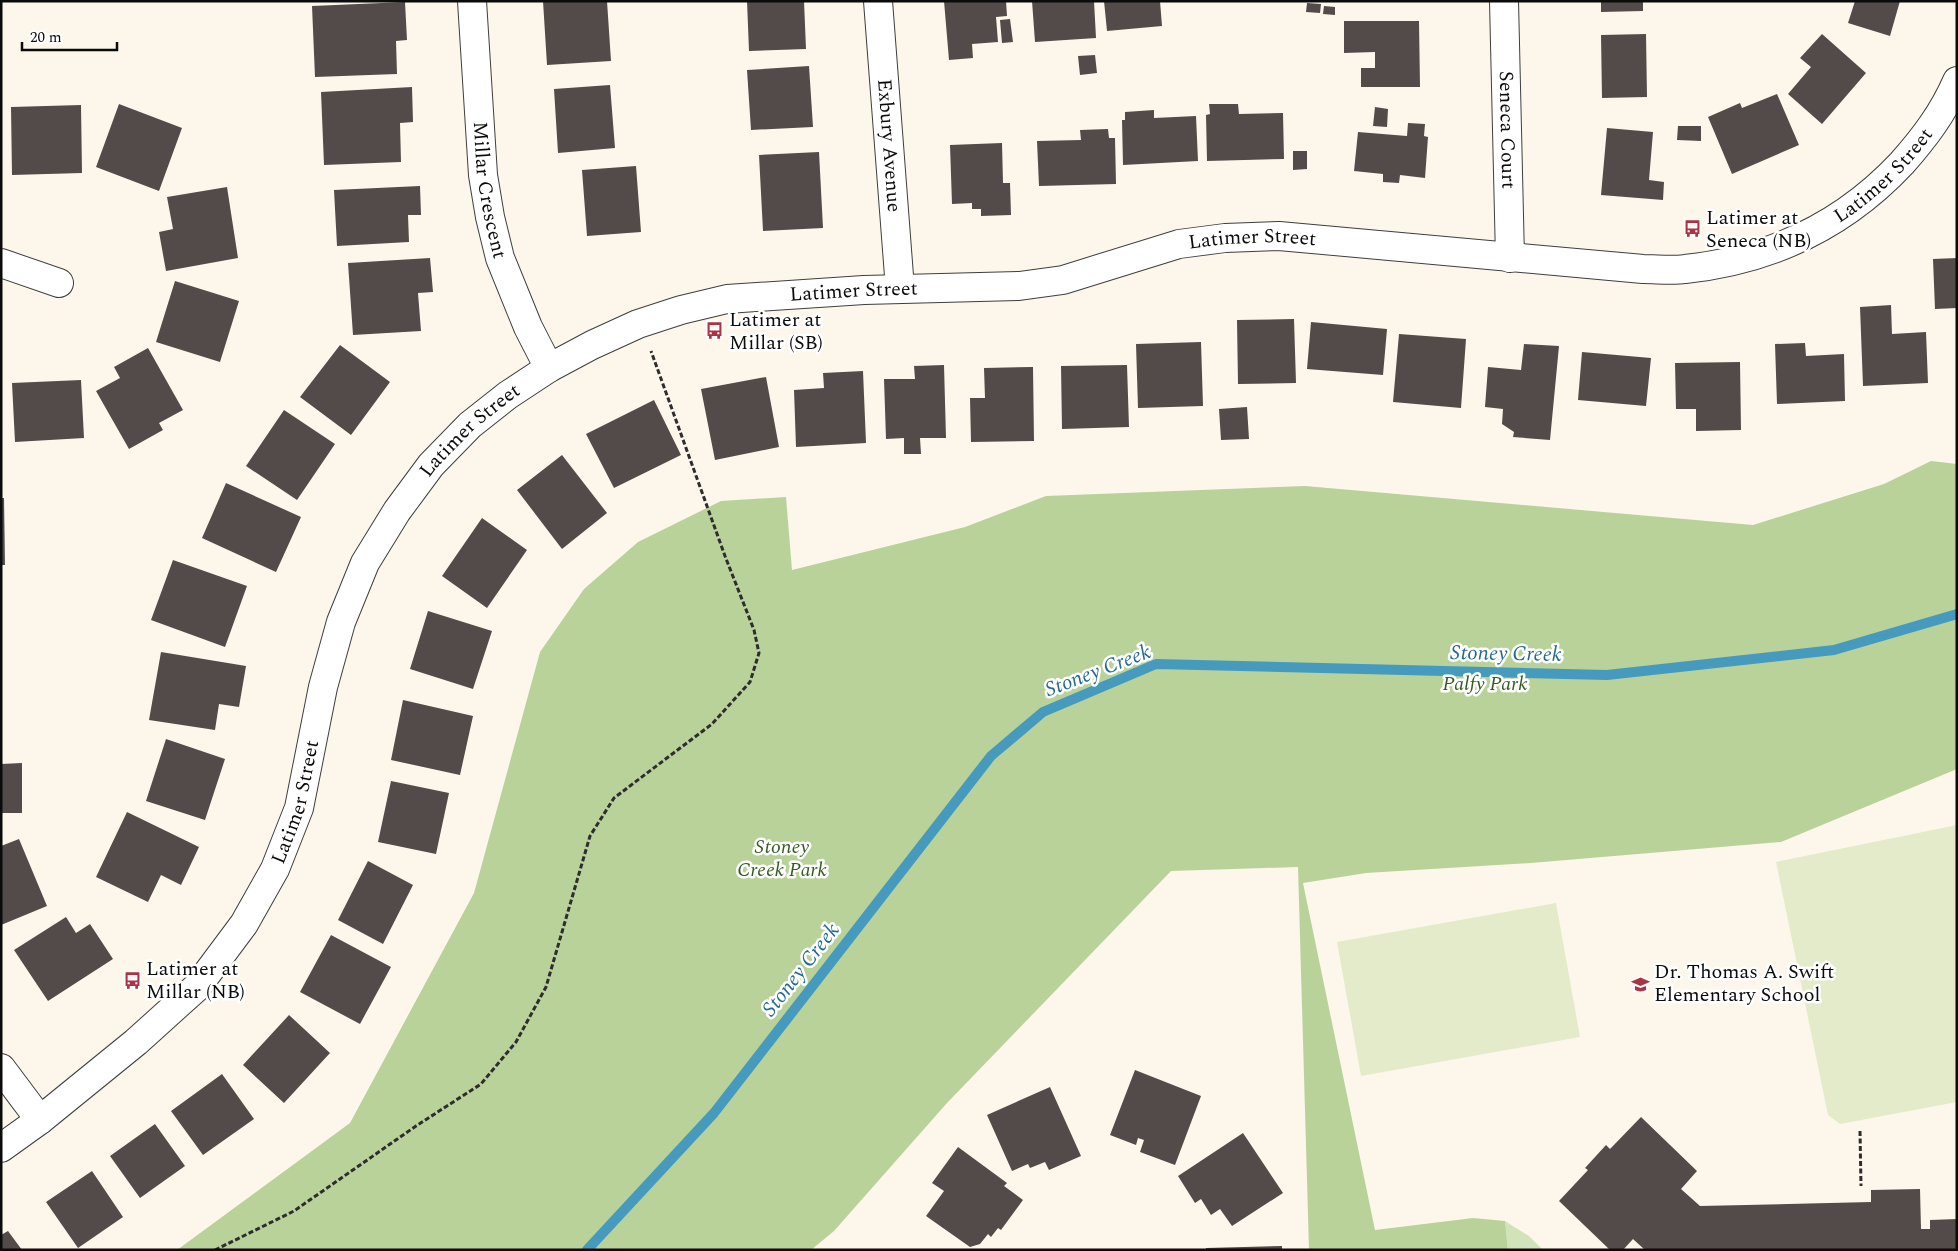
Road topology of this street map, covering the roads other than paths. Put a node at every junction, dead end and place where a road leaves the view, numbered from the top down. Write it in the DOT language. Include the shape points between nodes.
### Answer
graph roads {
  1 [pos="472,1"];
  2 [pos="878,1"];
  3 [pos="1504,1"];
  4 [pos="1957,81"];
  5 [pos="1951,109"];
  6 [pos="1510,258"];
  7 [pos="1,263"];
  8 [pos="59,282"];
  9 [pos="900,289"];
  10 [pos="549,368"];
  11 [pos="1,1068"];
  12 [pos="40,1120"];
  13 [pos="1,1148"];
  1 -- 10 [label="street, Millar Crescent" via="483,175 490,217 504,266 528,327"];
  2 -- 9 [label="street, Exbury Avenue"];
  3 -- 6 [label="street, Seneca Court"];
  4 -- 5 [label="street, Latimer Street"];
  5 -- 6 [label="street, Latimer Street" via="1863,200 1814,232 1755,256 1683,270"];
  6 -- 9 [label="street, Latimer Street" via="1279,236 1225,238 1179,244 1063,280 1019,286"];
  7 -- 8 [label="street"];
  9 -- 10 [label="street, Latimer Street" via="727,299 638,324"];
  10 -- 12 [label="street, Latimer Street" via="470,426 432,465 397,511 365,564 341,622 299,808 275,869 244,924 197,988"];
  11 -- 12 [label="street"];
  12 -- 13 [label="street, Latimer Street"];
}
